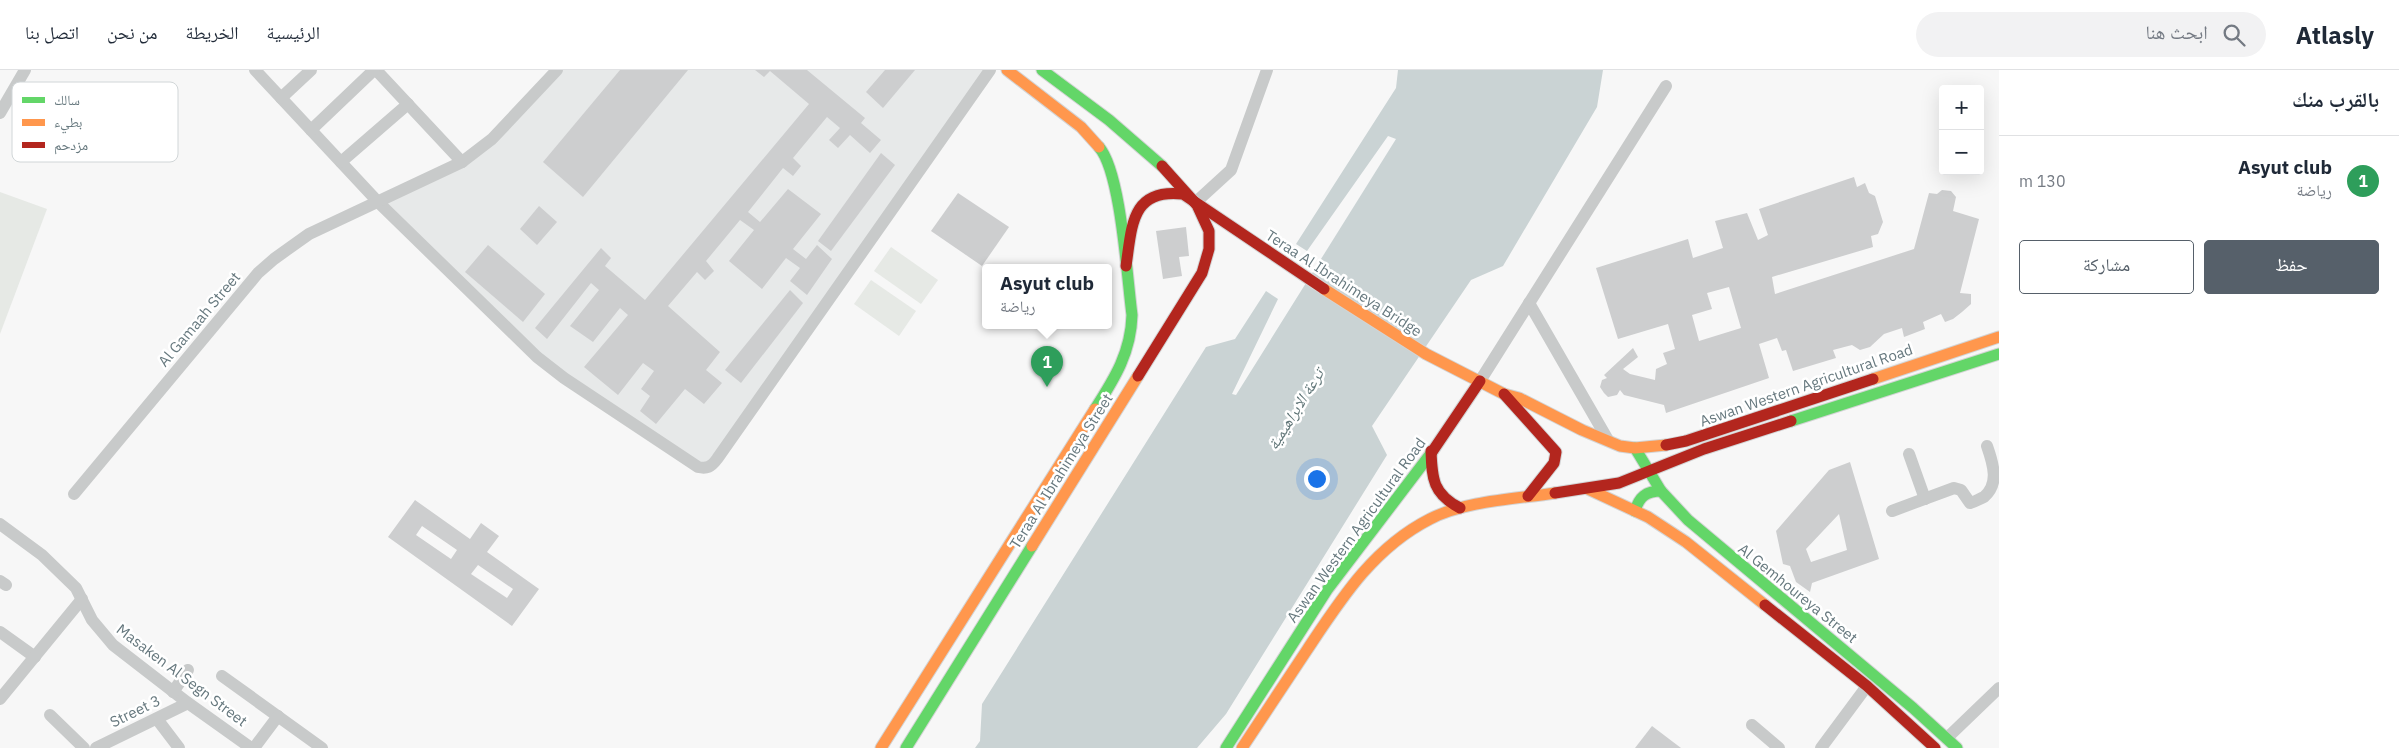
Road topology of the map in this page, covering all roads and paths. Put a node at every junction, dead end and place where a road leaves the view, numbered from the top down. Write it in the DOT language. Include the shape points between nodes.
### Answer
graph roads {
  1 [pos="25,70"];
  2 [pos="255,70"];
  3 [pos="311,70"];
  4 [pos="375,70"];
  5 [pos="557,70"];
  6 [pos="990,70"];
  7 [pos="1007,70"];
  8 [pos="1042,70"];
  9 [pos="1267,70"];
  10 [pos="18,82"];
  11 [pos="1666,86"];
  12 [pos="12,92"];
  13 [pos="281,98"];
  14 [pos="408,104"];
  15 [pos="0,113"];
  16 [pos="311,130"];
  17 [pos="342,162"];
  18 [pos="462,162"];
  19 [pos="379,202"];
  20 [pos="1196,202"];
  21 [pos="1126,266"];
  22 [pos="1529,303"];
  23 [pos="1999,337"];
  24 [pos="1999,354"];
  25 [pos="1480,381"];
  26 [pos="1504,394"];
  27 [pos="1608,440"];
  28 [pos="1987,446"];
  29 [pos="1635,448"];
  30 [pos="1431,451"];
  31 [pos="1909,454"];
  32 [pos="1649,470"];
  33 [pos="1998,473"];
  34 [pos="1588,489"];
  35 [pos="1661,491"];
  36 [pos="74,494"];
  37 [pos="1528,496"];
  38 [pos="1925,499"];
  39 [pos="1460,508"];
  40 [pos="1635,511"];
  41 [pos="1892,511"];
  42 [pos="0,524"];
  43 [pos="1000,560"];
  44 [pos="1017,570"];
  45 [pos="82,600"];
  46 [pos="0,632"];
  47 [pos="35,657"];
  48 [pos="188,670"];
  49 [pos="222,676"];
  50 [pos="1867,686"];
  51 [pos="1999,688"];
  52 [pos="173,692"];
  53 [pos="1,697"];
  54 [pos="188,703"];
  55 [pos="50,715"];
  56 [pos="278,716"];
  57 [pos="157,719"];
  58 [pos="1752,725"];
  59 [pos="1947,738"];
  60 [pos="84,748"];
  61 [pos="96,748"];
  62 [pos="179,748"];
  63 [pos="252,748"];
  64 [pos="322,748"];
  65 [pos="881,748"];
  66 [pos="906,748"];
  67 [pos="1226,748"];
  68 [pos="1242,748"];
  69 [pos="1779,748"];
  70 [pos="1822,748"];
  71 [pos="1936,748"];
  72 [pos="1957,748"];
  1 -- 10 [label="street"];
  2 -- 13 [label="street"];
  3 -- 13 [label="street"];
  4 -- 14 [label="street"];
  4 -- 16 [label="street"];
  5 -- 18 [label="street, Al Gamaah Street" via="492,139"];
  6 -- 19 [label="street" via="717,459 704,468 572,384 537,357"];
  7 -- 21 [label="main road, Teraa Al Ibrahimeya Street" via="1081,127 1106,155 1115,183"];
  8 -- 20 [label="main road" via="1130,137"];
  9 -- 20 [label="street" via="1231,170"];
  11 -- 22 [label="street"];
  12 -- 15 [label="street"];
  13 -- 16 [label="street"];
  14 -- 17 [label="street"];
  14 -- 18 [label="street"];
  16 -- 17 [label="street"];
  17 -- 19 [label="street"];
  18 -- 19 [label="street, Al Gamaah Street"];
  19 -- 36 [label="street, Al Gamaah Street" via="309,234 258,273"];
  20 -- 21 [label="main road" via="1170,190 1147,198 1134,219"];
  20 -- 25 [label="main road, Teraa Al Ibrahimeya Bridge" via="1273,256 1426,354"];
  20 -- 44 [label="main road, Teraa Al Ibrahimeya Street" via="1208,226 1210,244 1202,273"];
  21 -- 43 [label="main road, Teraa Al Ibrahimeya Street" via="1132,315 1128,352"];
  22 -- 25 [label="street"];
  22 -- 27 [label="street"];
  23 -- 29 [label="main road, Aswan Western Agricultural Road" via="1686,441 1669,446"];
  24 -- 32 [label="main road, Aswan Western Agricultural Road" via="1704,449"];
  25 -- 26 [label="main road"];
  25 -- 30 [label="main road, Aswan Western Agricultural Road"];
  26 -- 27 [label="main road, Aswan Western Agricultural Road" via="1520,398"];
  26 -- 37 [label="main road" via="1513,408 1556,452 1554,463"];
  27 -- 29 [label="main road, Aswan Western Agricultural Road"];
  28 -- 33 [label="street"];
  29 -- 32 [label="main road, Al Gemhoureya Street"];
  30 -- 39 [label="main road" via="1436,491 1445,502"];
  30 -- 67 [label="main road, Aswan Western Agricultural Road" via="1328,590"];
  31 -- 38 [label="street"];
  32 -- 34 [label="main road, Aswan Western Agricultural Road" via="1619,483"];
  32 -- 35 [label="main road, Al Gemhoureya Street"];
  33 -- 38 [label="street" via="1999,483 1994,492 1972,503 1967,502 1963,492 1957,488"];
  34 -- 37 [label="main road, Aswan Western Agricultural Road"];
  34 -- 40 [label="main road, Al Gemhoureya Street"];
  35 -- 40 [label="main road" via="1644,493"];
  35 -- 59 [label="main road, Al Gemhoureya Street" via="1703,534"];
  37 -- 39 [label="main road, Aswan Western Agricultural Road"];
  38 -- 41 [label="street"];
  39 -- 68 [label="main road, Aswan Western Agricultural Road" via="1430,519 1388,546 1372,561 1342,596"];
  40 -- 50 [label="main road, Al Gemhoureya Street" via="1686,542"];
  42 -- 45 [label="street, Masaken Al Segn Street" via="42,555 76,588"];
  43 -- 44 [label="main road"];
  43 -- 65 [label="main road, Teraa Al Ibrahimeya Street"];
  44 -- 66 [label="main road, Teraa Al Ibrahimeya Street"];
  45 -- 47 [label="street"];
  45 -- 52 [label="street, Masaken Al Segn Street" via="105,637"];
  46 -- 47 [label="street"];
  47 -- 53 [label="street"];
  48 -- 52 [label="street"];
  49 -- 56 [label="street"];
  50 -- 70 [label="street"];
  50 -- 71 [label="main road, Al Gemhoureya Street"];
  51 -- 59 [label="street"];
  52 -- 54 [label="street, Masaken Al Segn Street"];
  54 -- 57 [label="street, Street 3"];
  54 -- 63 [label="street, Masaken Al Segn Street"];
  55 -- 60 [label="street"];
  56 -- 63 [label="street"];
  56 -- 64 [label="street"];
  57 -- 61 [label="street, Street 3"];
  57 -- 62 [label="street"];
  58 -- 69 [label="street"];
  59 -- 72 [label="main road, Al Gemhoureya Street"];
}
